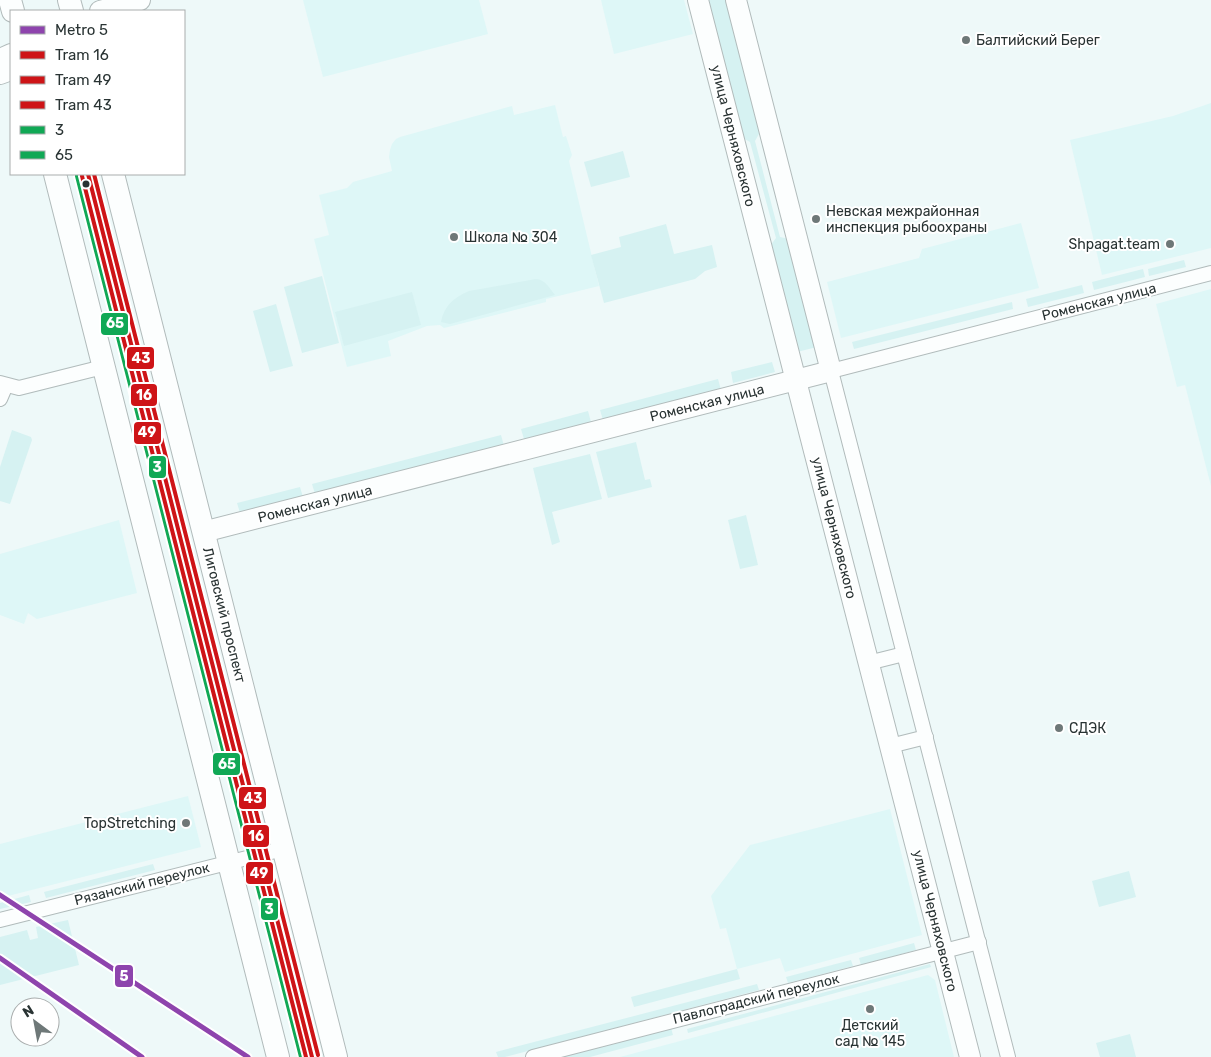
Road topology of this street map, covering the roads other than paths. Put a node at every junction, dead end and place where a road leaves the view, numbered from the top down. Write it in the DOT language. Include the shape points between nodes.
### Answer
graph roads {
  1 [pos="140,0"];
  2 [pos="698,0"];
  3 [pos="736,0"];
  4 [pos="104,10"];
  5 [pos="55,175"];
  6 [pos="112,175"];
  7 [pos="1211,273"];
  8 [pos="103,367"];
  9 [pos="832,371"];
  10 [pos="796,380"];
  11 [pos="3,384"];
  12 [pos="0,399"];
  13 [pos="203,532"];
  14 [pos="904,654"];
  15 [pos="868,663"];
  16 [pos="926,737"];
  17 [pos="890,746"];
  18 [pos="283,849"];
  19 [pos="228,863"];
  20 [pos="0,920"];
  21 [pos="979,942"];
  22 [pos="943,951"];
  23 [pos="278,1057"];
  24 [pos="336,1057"];
  25 [pos="533,1057"];
  26 [pos="970,1057"];
  27 [pos="1008,1057"];
  1 -- 4 [label="street"];
  2 -- 10 [label="street, улица Черняховского"];
  3 -- 9 [label="street"];
  5 -- 8 [label="main road"];
  6 -- 13 [label="main road, Лиговский проспект"];
  7 -- 9 [label="street, Роменская улица"];
  8 -- 11 [label="street" via="19,388"];
  8 -- 19 [label="main road"];
  9 -- 10 [label="street, Роменская улица"];
  9 -- 14 [label="street"];
  10 -- 13 [label="street, Роменская улица"];
  10 -- 15 [label="street, улица Черняховского"];
  11 -- 12 [label="street"];
  13 -- 18 [label="main road, Лиговский проспект"];
  14 -- 15 [label="street"];
  14 -- 16 [label="street"];
  15 -- 17 [label="street, улица Черняховского"];
  16 -- 17 [label="street"];
  16 -- 21 [label="street"];
  17 -- 22 [label="street, улица Черняховского"];
  18 -- 19 [label="street, Рязанский переулок"];
  18 -- 24 [label="main road, Лиговский проспект"];
  19 -- 20 [label="street, Рязанский переулок"];
  19 -- 23 [label="main road"];
  21 -- 22 [label="street, Павлоградский переулок"];
  21 -- 27 [label="street"];
  22 -- 25 [label="street, Павлоградский переулок"];
  22 -- 26 [label="street, улица Черняховского"];
}
